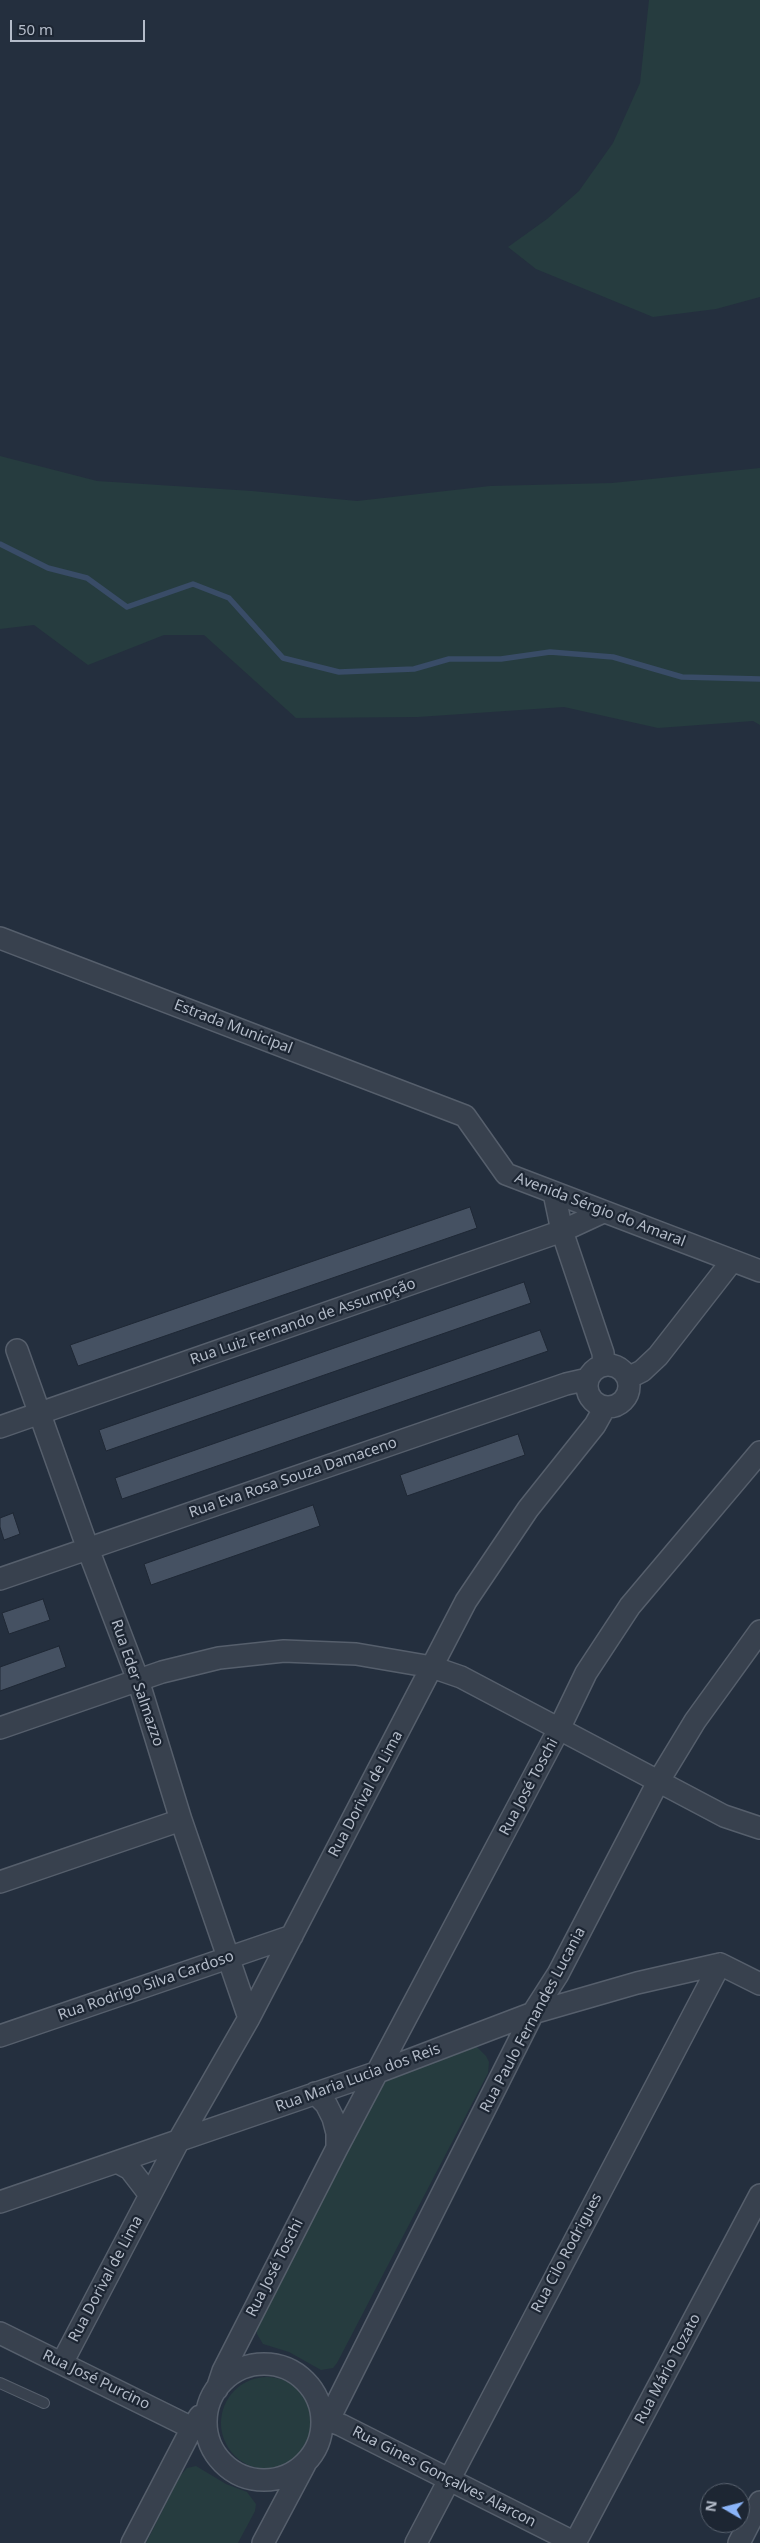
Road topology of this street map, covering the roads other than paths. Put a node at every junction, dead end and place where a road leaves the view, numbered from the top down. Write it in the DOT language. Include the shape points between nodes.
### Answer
graph roads {
  1 [pos="0,938"];
  2 [pos="465,1116"];
  3 [pos="554,1193"];
  4 [pos="603,1212"];
  5 [pos="562,1232"];
  6 [pos="732,1260"];
  7 [pos="760,1271"];
  8 [pos="17,1350"];
  9 [pos="604,1365"];
  10 [pos="628,1378"];
  11 [pos="588,1379"];
  12 [pos="605,1407"];
  13 [pos="40,1413"];
  14 [pos="0,1427"];
  15 [pos="760,1452"];
  16 [pos="88,1549"];
  17 [pos="0,1579"];
  18 [pos="760,1631"];
  19 [pos="432,1667"];
  20 [pos="138,1680"];
  21 [pos="0,1728"];
  22 [pos="559,1729"];
  23 [pos="658,1782"];
  24 [pos="182,1820"];
  25 [pos="760,1828"];
  26 [pos="0,1882"];
  27 [pos="292,1936"];
  28 [pos="229,1957"];
  29 [pos="720,1964"];
  30 [pos="760,1984"];
  31 [pos="532,2013"];
  32 [pos="249,2018"];
  33 [pos="0,2036"];
  34 [pos="378,2072"];
  35 [pos="315,2093"];
  36 [pos="179,2140"];
  37 [pos="337,2148"];
  38 [pos="117,2162"];
  39 [pos="150,2195"];
  40 [pos="760,2195"];
  41 [pos="0,2202"];
  42 [pos="0,2333"];
  43 [pos="62,2363"];
  44 [pos="0,2383"];
  45 [pos="213,2397"];
  46 [pos="44,2403"];
  47 [pos="326,2422"];
  48 [pos="192,2428"];
  49 [pos="306,2462"];
  50 [pos="448,2480"];
  51 [pos="760,2502"];
  52 [pos="132,2543"];
  53 [pos="263,2543"];
  54 [pos="416,2543"];
  55 [pos="575,2543"];
  56 [pos="739,2543"];
  1 -- 2 [label="street, Estrada Municipal"];
  2 -- 3 [label="street, Avenida Sérgio do Amaral" via="506,1174"];
  3 -- 4 [label="street, Avenida Sérgio do Amaral"];
  3 -- 5 [label="street"];
  4 -- 5 [label="street, Rua Luiz Fernando de Assumpção"];
  4 -- 6 [label="street, Avenida Sérgio do Amaral"];
  5 -- 9 [label="street" via="603,1353"];
  5 -- 13 [label="street, Rua Luiz Fernando de Assumpção"];
  6 -- 7 [label="street, Avenida Sérgio do Amaral"];
  6 -- 10 [label="street" via="658,1356 642,1371"];
  8 -- 13 [label="street, Rua Eder Salmazzo"];
  9 -- 10 [label="street" via="618,1367"];
  9 -- 11 [label="street"];
  10 -- 12 [label="street" via="630,1385 625,1399 613,1407"];
  11 -- 12 [label="street" via="592,1400"];
  11 -- 16 [label="street, Rua Eva Rosa Souza Damaceno"];
  12 -- 19 [label="street, Rua Dorival de Lima" via="595,1426 528,1509 476,1586"];
  13 -- 14 [label="street, Rua Luiz Fernando de Assumpção"];
  13 -- 16 [label="street, Rua Eder Salmazzo"];
  15 -- 22 [label="street, Rua José Toschi" via="630,1606 586,1673"];
  16 -- 17 [label="street, Rua Eva Rosa Souza Damaceno"];
  16 -- 20 [label="street, Rua Eder Salmazzo"];
  18 -- 23 [label="street, Rua Paulo Fernandes Lucania" via="695,1721"];
  19 -- 20 [label="street" via="356,1654 284,1651 218,1658"];
  19 -- 22 [label="street" via="461,1677"];
  19 -- 27 [label="street, Rua Dorival de Lima"];
  20 -- 21 [label="street"];
  20 -- 24 [label="street, Rua Eder Salmazzo"];
  22 -- 23 [label="street"];
  22 -- 34 [label="street, Rua José Toschi"];
  23 -- 25 [label="street" via="731,1819"];
  23 -- 31 [label="street, Rua Paulo Fernandes Lucania" via="558,1974"];
  24 -- 26 [label="street"];
  24 -- 28 [label="street, Rua Eder Salmazzo"];
  27 -- 28 [label="street, Rua Rodrigo Silva Cardoso"];
  27 -- 32 [label="street, Rua Dorival de Lima"];
  28 -- 32 [label="street, Rua Eder Salmazzo"];
  28 -- 33 [label="street, Rua Rodrigo Silva Cardoso"];
  29 -- 30 [label="street"];
  29 -- 31 [label="street, Rua Maria Lucia dos Reis" via="637,1983"];
  29 -- 50 [label="street, Rua Cilo Rodrigues"];
  31 -- 34 [label="street, Rua Maria Lucia dos Reis"];
  31 -- 47 [label="street, Rua Paulo Fernandes Lucania"];
  32 -- 36 [label="street, Rua Dorival de Lima"];
  34 -- 35 [label="street, Rua Maria Lucia dos Reis"];
  34 -- 37 [label="street, Rua José Toschi"];
  35 -- 36 [label="street, Rua Maria Lucia dos Reis"];
  35 -- 37 [label="street" via="334,2118"];
  36 -- 38 [label="street, Rua Maria Lucia dos Reis"];
  36 -- 39 [label="street, Rua Dorival de Lima"];
  37 -- 45 [label="street, Rua José Toschi" via="223,2371"];
  38 -- 39 [label="street" via="135,2173"];
  38 -- 41 [label="street, Rua Maria Lucia dos Reis"];
  39 -- 43 [label="street, Rua Dorival de Lima"];
  40 -- 55 [label="street, Rua Mário Tozato"];
  42 -- 43 [label="street, Rua José Purcino"];
  43 -- 48 [label="street, Rua José Purcino"];
  44 -- 46 [label="lane"];
  45 -- 47 [label="street" via="227,2378 240,2369 270,2364 299,2375 310,2386"];
  45 -- 48 [label="street, Rua José Toschi"];
  45 -- 49 [label="street" via="207,2420 208,2435 214,2450 235,2472 249,2478 280,2478"];
  47 -- 49 [label="street" via="316,2448"];
  47 -- 50 [label="street, Rua Gines Gonçalves Alarcon"];
  48 -- 52 [label="street, Rua José Toschi"];
  49 -- 53 [label="street"];
  50 -- 54 [label="street, Rua Cilo Rodrigues"];
  50 -- 55 [label="street, Rua Gines Gonçalves Alarcon"];
  51 -- 56 [label="street"];
}
